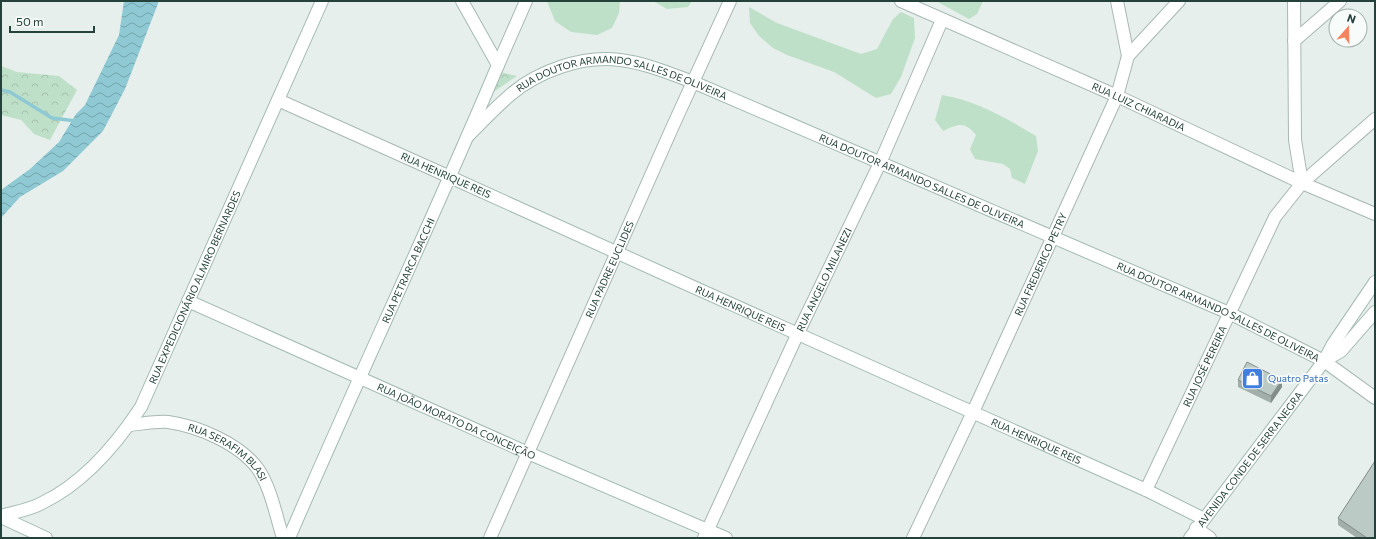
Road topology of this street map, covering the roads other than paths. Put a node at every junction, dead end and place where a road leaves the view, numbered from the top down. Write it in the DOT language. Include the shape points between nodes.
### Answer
graph roads {
  1 [pos="322,1"];
  2 [pos="462,1"];
  3 [pos="526,1"];
  4 [pos="730,1"];
  5 [pos="901,1"];
  6 [pos="1117,1"];
  7 [pos="1179,1"];
  8 [pos="1294,1"];
  9 [pos="1340,1"];
  10 [pos="942,20"];
  11 [pos="1294,41"];
  12 [pos="1128,56"];
  13 [pos="498,65"];
  14 [pos="693,82"];
  15 [pos="1117,96"];
  16 [pos="278,100"];
  17 [pos="1375,119"];
  18 [pos="468,136"];
  19 [pos="880,163"];
  20 [pos="450,177"];
  21 [pos="1302,183"];
  22 [pos="1375,214"];
  23 [pos="1053,237"];
  24 [pos="616,252"];
  25 [pos="1375,282"];
  26 [pos="188,301"];
  27 [pos="1375,312"];
  28 [pos="1229,313"];
  29 [pos="798,333"];
  30 [pos="1324,361"];
  31 [pos="358,378"];
  32 [pos="1375,398"];
  33 [pos="973,412"];
  34 [pos="129,425"];
  35 [pos="528,453"];
  36 [pos="1146,490"];
  37 [pos="1,517"];
  38 [pos="1204,518"];
  39 [pos="1193,533"];
  40 [pos="705,534"];
  41 [pos="46,538"];
  42 [pos="283,538"];
  43 [pos="289,538"];
  44 [pos="490,538"];
  45 [pos="726,538"];
  46 [pos="913,538"];
  47 [pos="1210,538"];
  1 -- 16 [label="street, RUA EXPEDICIONÁRIO ALMIRO BERNARDES"];
  2 -- 13 [label="street"];
  3 -- 13 [label="street, RUA PETRARCA BACCHI"];
  4 -- 14 [label="street, RUA PADRE EUCLIDES"];
  5 -- 10 [label="street, RUA LUIZ CHIARADIA"];
  6 -- 12 [label="street"];
  7 -- 12 [label="street, RUA FREDERICO PETRY"];
  8 -- 11 [label="street"];
  9 -- 11 [label="street"];
  10 -- 15 [label="street, RUA LUIZ CHIARADIA"];
  10 -- 19 [label="street, RUA ANGELO MILANEZI"];
  11 -- 21 [label="street" via="1295,140"];
  12 -- 15 [label="street, RUA FREDERICO PETRY"];
  13 -- 18 [label="street, RUA PETRARCA BACCHI"];
  14 -- 18 [label="street, RUA DOUTOR ARMANDO SALLES DE OLIVEIRA" via="653,67 619,60 586,60 557,68 531,80 510,95"];
  14 -- 19 [label="street, RUA DOUTOR ARMANDO SALLES DE OLIVEIRA"];
  14 -- 24 [label="street, RUA PADRE EUCLIDES"];
  15 -- 21 [label="street, RUA LUIZ CHIARADIA"];
  15 -- 23 [label="street, RUA FREDERICO PETRY"];
  16 -- 20 [label="street, RUA HENRIQUE REIS"];
  16 -- 26 [label="street, RUA EXPEDICIONÁRIO ALMIRO BERNARDES"];
  17 -- 21 [label="street, RUA JOSÉ PEREIRA"];
  18 -- 20 [label="street, RUA PETRARCA BACCHI"];
  19 -- 23 [label="street, RUA DOUTOR ARMANDO SALLES DE OLIVEIRA"];
  19 -- 29 [label="street, RUA ANGELO MILANEZI"];
  20 -- 24 [label="street, RUA HENRIQUE REIS"];
  20 -- 31 [label="street, RUA PETRARCA BACCHI"];
  21 -- 22 [label="street, RUA LUIZ CHIARADIA"];
  21 -- 28 [label="street, RUA JOSÉ PEREIRA" via="1275,217"];
  23 -- 28 [label="street, RUA DOUTOR ARMANDO SALLES DE OLIVEIRA"];
  23 -- 33 [label="street, RUA FREDERICO PETRY"];
  24 -- 29 [label="street, RUA HENRIQUE REIS"];
  24 -- 35 [label="street, RUA PADRE EUCLIDES"];
  25 -- 30 [label="street, AVENIDA CONDE DE SERRA NEGRA"];
  26 -- 31 [label="street, RUA JOÃO MORATO DA CONCEIÇÃO"];
  26 -- 34 [label="street, RUA EXPEDICIONÁRIO ALMIRO BERNARDES" via="141,407"];
  27 -- 30 [label="street, AVENIDA CONDE DE SERRA NEGRA" via="1341,352"];
  28 -- 30 [label="street, RUA DOUTOR ARMANDO SALLES DE OLIVEIRA"];
  28 -- 36 [label="street, RUA JOSÉ PEREIRA"];
  29 -- 33 [label="street, RUA HENRIQUE REIS"];
  29 -- 40 [label="street, RUA ANGELO MILANEZI"];
  30 -- 32 [label="street, RUA DOUTOR ARMANDO SALLES DE OLIVEIRA"];
  30 -- 38 [label="street, AVENIDA CONDE DE SERRA NEGRA"];
  31 -- 35 [label="street, RUA JOÃO MORATO DA CONCEIÇÃO"];
  31 -- 43 [label="street, RUA PETRARCA BACCHI"];
  33 -- 36 [label="street, RUA HENRIQUE REIS"];
  33 -- 46 [label="street, RUA FREDERICO PETRY"];
  34 -- 37 [label="street, RUA EXPEDICIONÁRIO ALMIRO BERNARDES" via="94,466 73,484 42,504"];
  34 -- 42 [label="street, RUA SERAFIM BLASI" via="167,422 194,428 237,449 258,469"];
  35 -- 40 [label="street, RUA JOÃO MORATO DA CONCEIÇÃO"];
  35 -- 44 [label="street, RUA PADRE EUCLIDES"];
  36 -- 38 [label="street, RUA HENRIQUE REIS"];
  37 -- 41 [label="street"];
  38 -- 39 [label="street, AVENIDA CONDE DE SERRA NEGRA"];
  39 -- 47 [label="street"];
  40 -- 45 [label="street, RUA JOÃO MORATO DA CONCEIÇÃO"];
}
